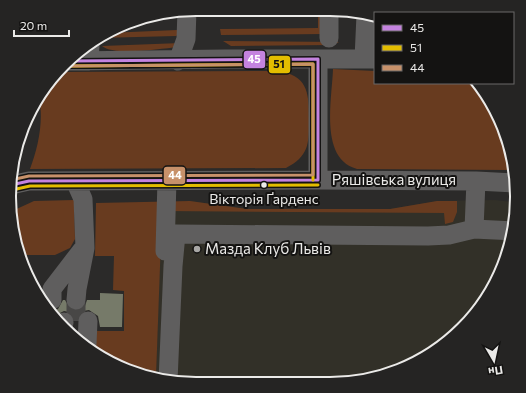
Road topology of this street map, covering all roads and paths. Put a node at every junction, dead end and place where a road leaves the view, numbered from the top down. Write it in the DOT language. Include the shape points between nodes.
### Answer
graph roads {
  1 [pos="187,16"];
  2 [pos="329,16"];
  3 [pos="366,19"];
  4 [pos="329,38"];
  5 [pos="89,53"];
  6 [pos="318,59"];
  7 [pos="369,59"];
  8 [pos="178,61"];
  9 [pos="75,180"];
  10 [pos="167,180"];
  11 [pos="318,180"];
  12 [pos="476,181"];
  13 [pos="510,183"];
  14 [pos="16,184"];
  15 [pos="474,229"];
  16 [pos="507,231"];
  17 [pos="171,235"];
  18 [pos="70,300"];
  19 [pos="74,324"];
  20 [pos="82,336"];
  21 [pos="161,374"];
  22 [pos="168,375"];
  1 -- 8 [label="street" via="186,40"];
  2 -- 4 [label="street"];
  3 -- 7 [label="street"];
  5 -- 8 [label="street"];
  6 -- 7 [label="street"];
  6 -- 8 [label="street"];
  6 -- 11 [label="street"];
  9 -- 10 [label="street, Ряшівська вулиця"];
  9 -- 14 [label="street, Ряшівська вулиця" via="29,181"];
  9 -- 18 [label="street" via="83,199 84,248 77,289"];
  10 -- 11 [label="street, Ряшівська вулиця"];
  10 -- 17 [label="street"];
  11 -- 12 [label="street, Ряшівська вулиця"];
  12 -- 13 [label="street, Ряшівська вулиця"];
  12 -- 15 [label="street"];
  15 -- 16 [label="street"];
  15 -- 17 [label="street" via="449,235 428,236"];
  17 -- 21 [label="street"];
  17 -- 22 [label="street"];
  19 -- 20 [label="street"];
}
